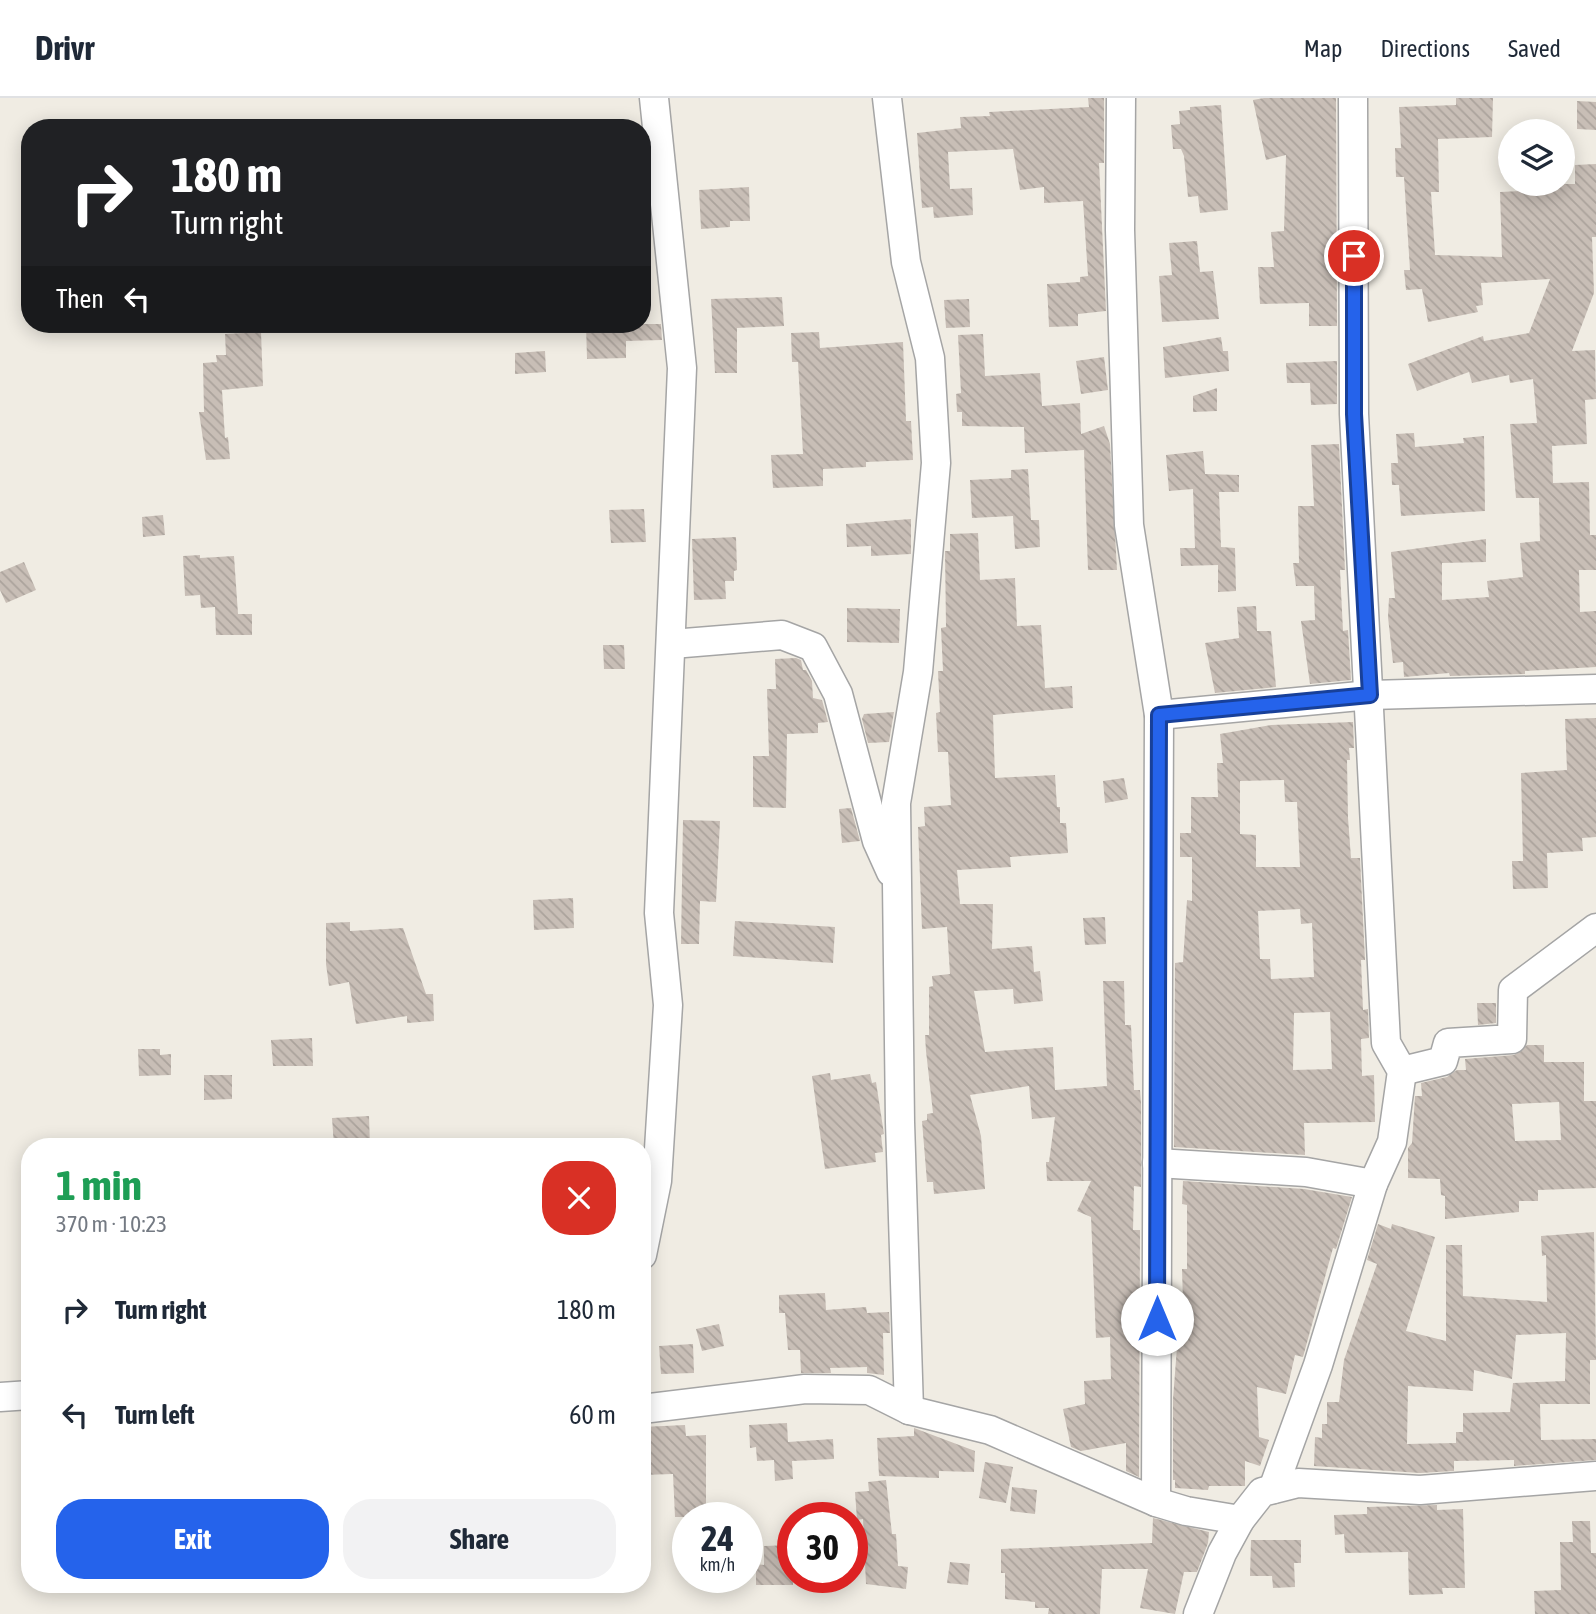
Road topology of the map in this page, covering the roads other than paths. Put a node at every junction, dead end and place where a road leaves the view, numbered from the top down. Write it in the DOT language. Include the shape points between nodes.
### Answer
graph roads {
  1 [pos="654,98"];
  2 [pos="887,98"];
  3 [pos="1121,98"];
  4 [pos="1353,98"];
  5 [pos="672,644"];
  6 [pos="1596,689"];
  7 [pos="1370,695"];
  8 [pos="1159,715"];
  9 [pos="896,884"];
  10 [pos="1596,928"];
  11 [pos="1402,1071"];
  12 [pos="1157,1163"];
  13 [pos="1373,1184"];
  14 [pos="651,1211"];
  15 [pos="21,1396"];
  16 [pos="0,1397"];
  17 [pos="651,1408"];
  18 [pos="909,1410"];
  19 [pos="1596,1476"];
  20 [pos="1273,1489"];
  21 [pos="1156,1502"];
  22 [pos="1240,1520"];
  23 [pos="1198,1614"];
  1 -- 5 [label="street" via="682,368"];
  2 -- 9 [label="street" via="906,262 930,358 936,463 918,672 896,803"];
  3 -- 8 [label="street" via="1129,526"];
  4 -- 7 [label="street" via="1354,414"];
  5 -- 9 [label="street" via="782,635 813,647 838,694 877,841"];
  5 -- 14 [label="street" via="659,913 667,1005 657,1181"];
  6 -- 7 [label="street"];
  7 -- 8 [label="street"];
  7 -- 11 [label="street" via="1386,1043"];
  8 -- 12 [label="street"];
  9 -- 18 [label="street"];
  10 -- 11 [label="street" via="1513,990 1512,1039 1448,1043 1443,1061"];
  11 -- 13 [label="street" via="1392,1142"];
  12 -- 13 [label="street" via="1306,1172"];
  12 -- 21 [label="street"];
  13 -- 20 [label="street" via="1318,1365"];
  15 -- 16 [label="street"];
  17 -- 18 [label="street" via="805,1389 869,1390"];
  18 -- 21 [label="street" via="990,1430"];
  19 -- 20 [label="street" via="1420,1490 1298,1483"];
  20 -- 22 [label="street" via="1262,1492"];
  21 -- 22 [label="street"];
  22 -- 23 [label="street"];
}
